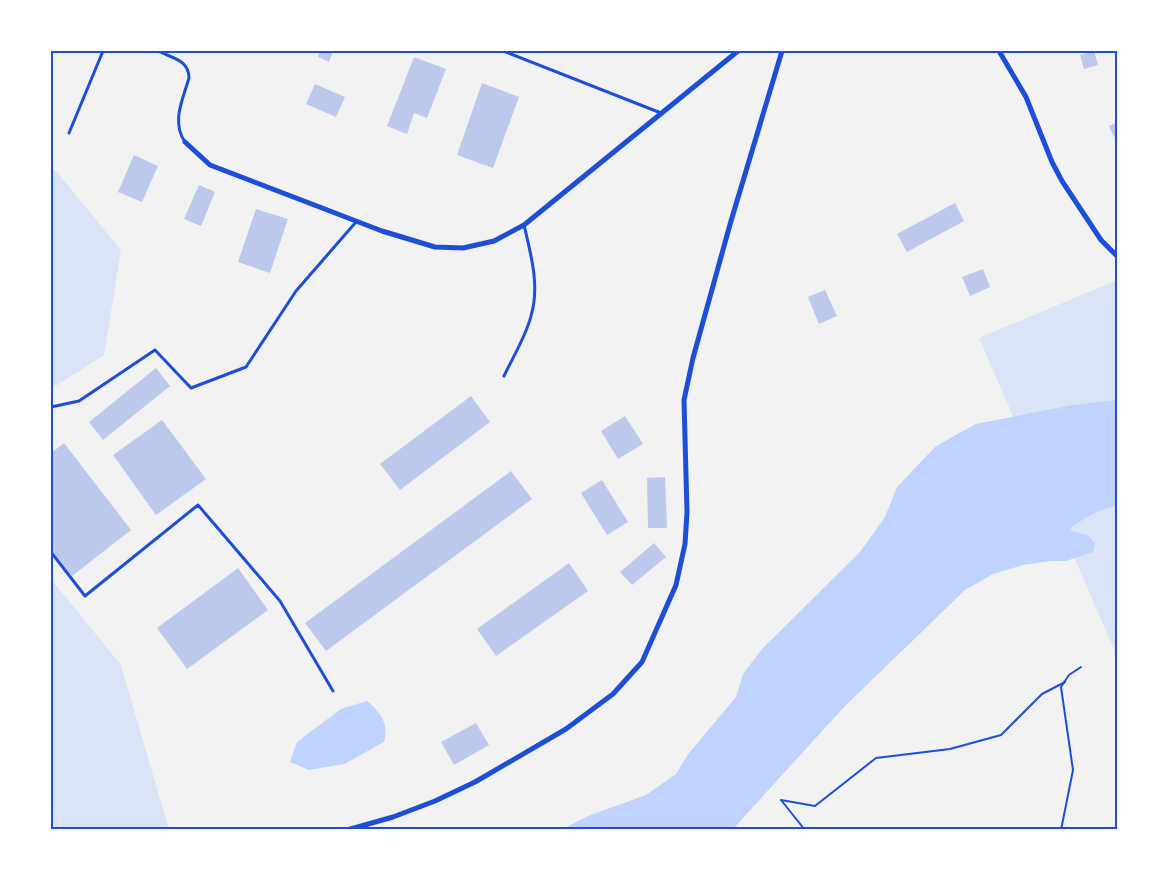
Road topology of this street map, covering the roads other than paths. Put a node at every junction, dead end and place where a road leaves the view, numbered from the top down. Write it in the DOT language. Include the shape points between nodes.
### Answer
graph roads {
  1 [pos="103,51"];
  2 [pos="158,51"];
  3 [pos="503,51"];
  4 [pos="738,51"];
  5 [pos="782,51"];
  6 [pos="999,51"];
  7 [pos="661,113"];
  8 [pos="69,133"];
  9 [pos="185,142"];
  10 [pos="356,221"];
  11 [pos="524,225"];
  12 [pos="1117,256"];
  13 [pos="504,376"];
  14 [pos="51,408"];
  15 [pos="51,552"];
  16 [pos="333,691"];
  17 [pos="347,830"];
  1 -- 8 [label="lane"];
  2 -- 9 [label="lane" via="184,63 189,72 177,122"];
  3 -- 7 [label="lane"];
  4 -- 7 [label="street"];
  5 -- 17 [label="street" via="691,367 684,409 685,544 676,585 642,662 613,694 566,729 475,782 392,818"];
  6 -- 12 [label="street" via="1026,98 1062,181 1101,240"];
  7 -- 11 [label="street"];
  9 -- 10 [label="street" via="210,165"];
  10 -- 11 [label="street" via="444,248 463,248 494,240"];
  10 -- 14 [label="lane" via="296,291 246,367 191,388 155,350 79,401"];
  11 -- 13 [label="lane" via="534,265 535,298 531,318"];
  15 -- 16 [label="lane" via="85,596 198,505 280,601"];
}
